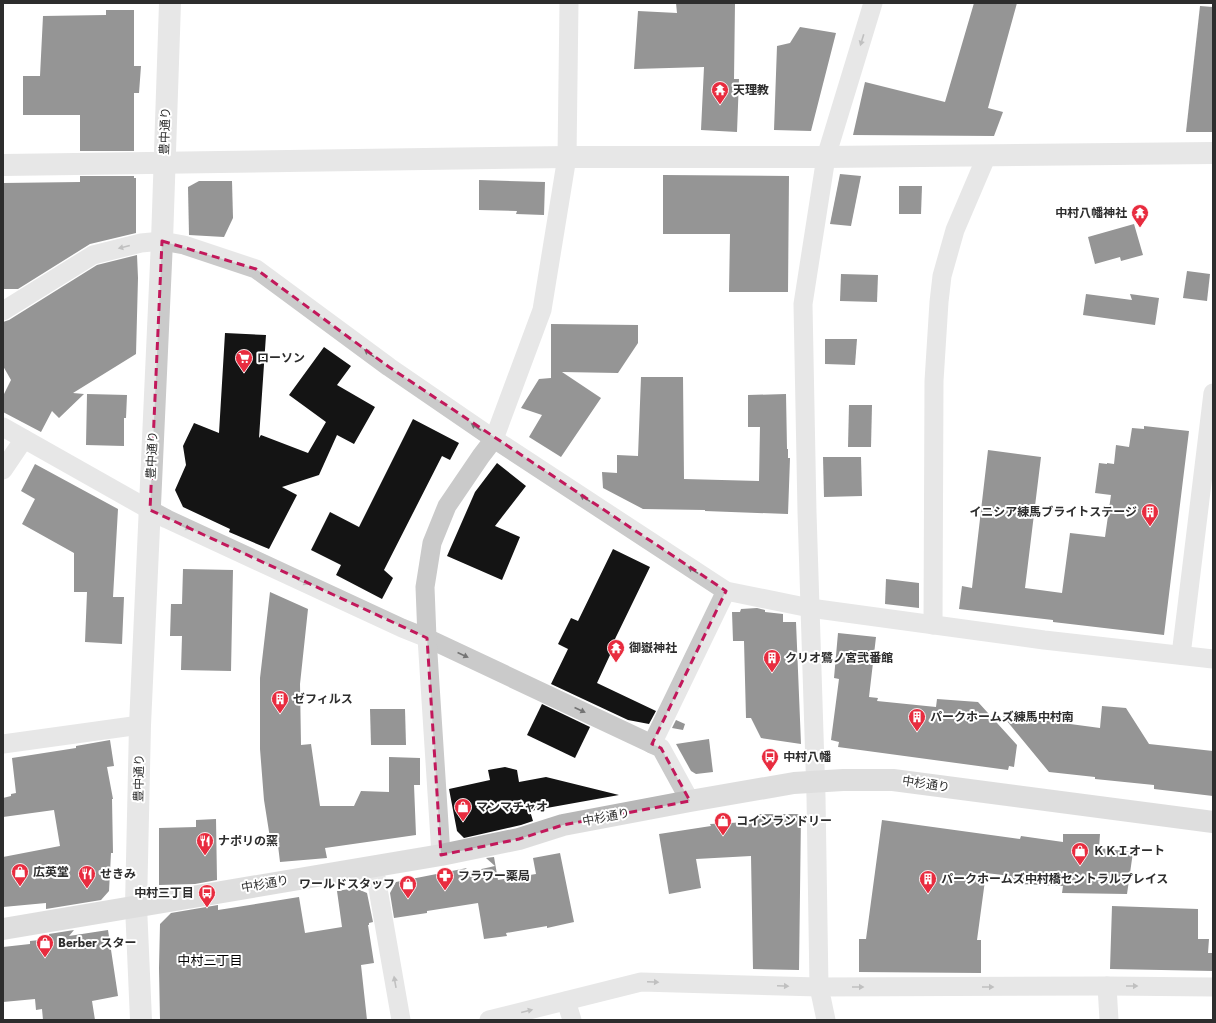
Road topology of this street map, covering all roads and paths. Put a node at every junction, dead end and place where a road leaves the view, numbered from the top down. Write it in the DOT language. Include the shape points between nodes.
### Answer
graph roads {
  1 [pos="170,3"];
  2 [pos="569,3"];
  3 [pos="873,3"];
  4 [pos="1213,153"];
  5 [pos="987,155"];
  6 [pos="568,157"];
  7 [pos="826,157"];
  8 [pos="164,162"];
  9 [pos="3,165"];
  10 [pos="162,241"];
  11 [pos="3,311"];
  12 [pos="1213,393"];
  13 [pos="3,427"];
  14 [pos="24,439"];
  15 [pos="494,439"];
  16 [pos="3,470"];
  17 [pos="150,510"];
  18 [pos="726,591"];
  19 [pos="810,608"];
  20 [pos="933,625"];
  21 [pos="427,638"];
  22 [pos="1181,655"];
  23 [pos="1213,659"];
  24 [pos="140,725"];
  25 [pos="3,744"];
  26 [pos="652,744"];
  27 [pos="815,781"];
  28 [pos="690,801"];
  29 [pos="1213,822"];
  30 [pos="440,856"];
  31 [pos="374,866"];
  32 [pos="136,906"];
  33 [pos="3,929"];
  34 [pos="1107,986"];
  35 [pos="819,987"];
  36 [pos="1213,987"];
  37 [pos="566,1001"];
  38 [pos="141,1020"];
  39 [pos="401,1020"];
  40 [pos="489,1020"];
  41 [pos="572,1020"];
  42 [pos="826,1020"];
  43 [pos="1110,1020"];
  1 -- 8 [label="street, 豊中通り"];
  2 -- 6 [label="street"];
  3 -- 7 [label="street, one-way"];
  4 -- 5 [label="street"];
  5 -- 7 [label="street"];
  5 -- 20 [label="street" via="954,230 942,276 939,302 934,381"];
  6 -- 7 [label="street"];
  6 -- 8 [label="street"];
  6 -- 15 [label="street" via="542,310"];
  7 -- 19 [label="street" via="803,304"];
  8 -- 9 [label="street"];
  8 -- 10 [label="street, 豊中通り"];
  10 -- 11 [label="street, one-way" via="141,243 93,255"];
  15 -- 10 [label="street, one-way" via="389,367 256,268 184,245"];
  10 -- 17 [label="street, 豊中通り"];
  12 -- 22 [label="street"];
  13 -- 14 [label="street"];
  14 -- 16 [label="street"];
  14 -- 17 [label="street"];
  18 -- 15 [label="street, one-way"];
  15 -- 21 [label="street" via="447,506 432,543 425,587"];
  17 -- 21 [label="street, one-way"];
  17 -- 24 [label="street, 豊中通り"];
  18 -- 19 [label="street"];
  18 -- 26 [label="street"];
  19 -- 20 [label="street"];
  19 -- 27 [label="street"];
  20 -- 22 [label="street"];
  21 -- 26 [label="street, one-way"];
  21 -- 30 [label="street"];
  22 -- 23 [label="street"];
  24 -- 25 [label="street"];
  24 -- 32 [label="street, 豊中通り"];
  26 -- 28 [label="street" via="661,748"];
  27 -- 28 [label="main road, 中杉通り"];
  27 -- 29 [label="main road, 中杉通り" via="893,780"];
  27 -- 35 [label="street"];
  28 -- 30 [label="main road, 中杉通り" via="563,825 519,839"];
  30 -- 31 [label="main road, 中杉通り"];
  31 -- 32 [label="main road, 中杉通り"];
  39 -- 31 [label="street, one-way"];
  32 -- 33 [label="main road, 中杉通り"];
  32 -- 38 [label="street, 豊中通り"];
  35 -- 34 [label="street, one-way"];
  34 -- 36 [label="street, one-way"];
  34 -- 43 [label="street"];
  37 -- 35 [label="street, one-way" via="641,982"];
  35 -- 42 [label="street"];
  40 -- 37 [label="street, one-way"];
  37 -- 41 [label="street"];
}
